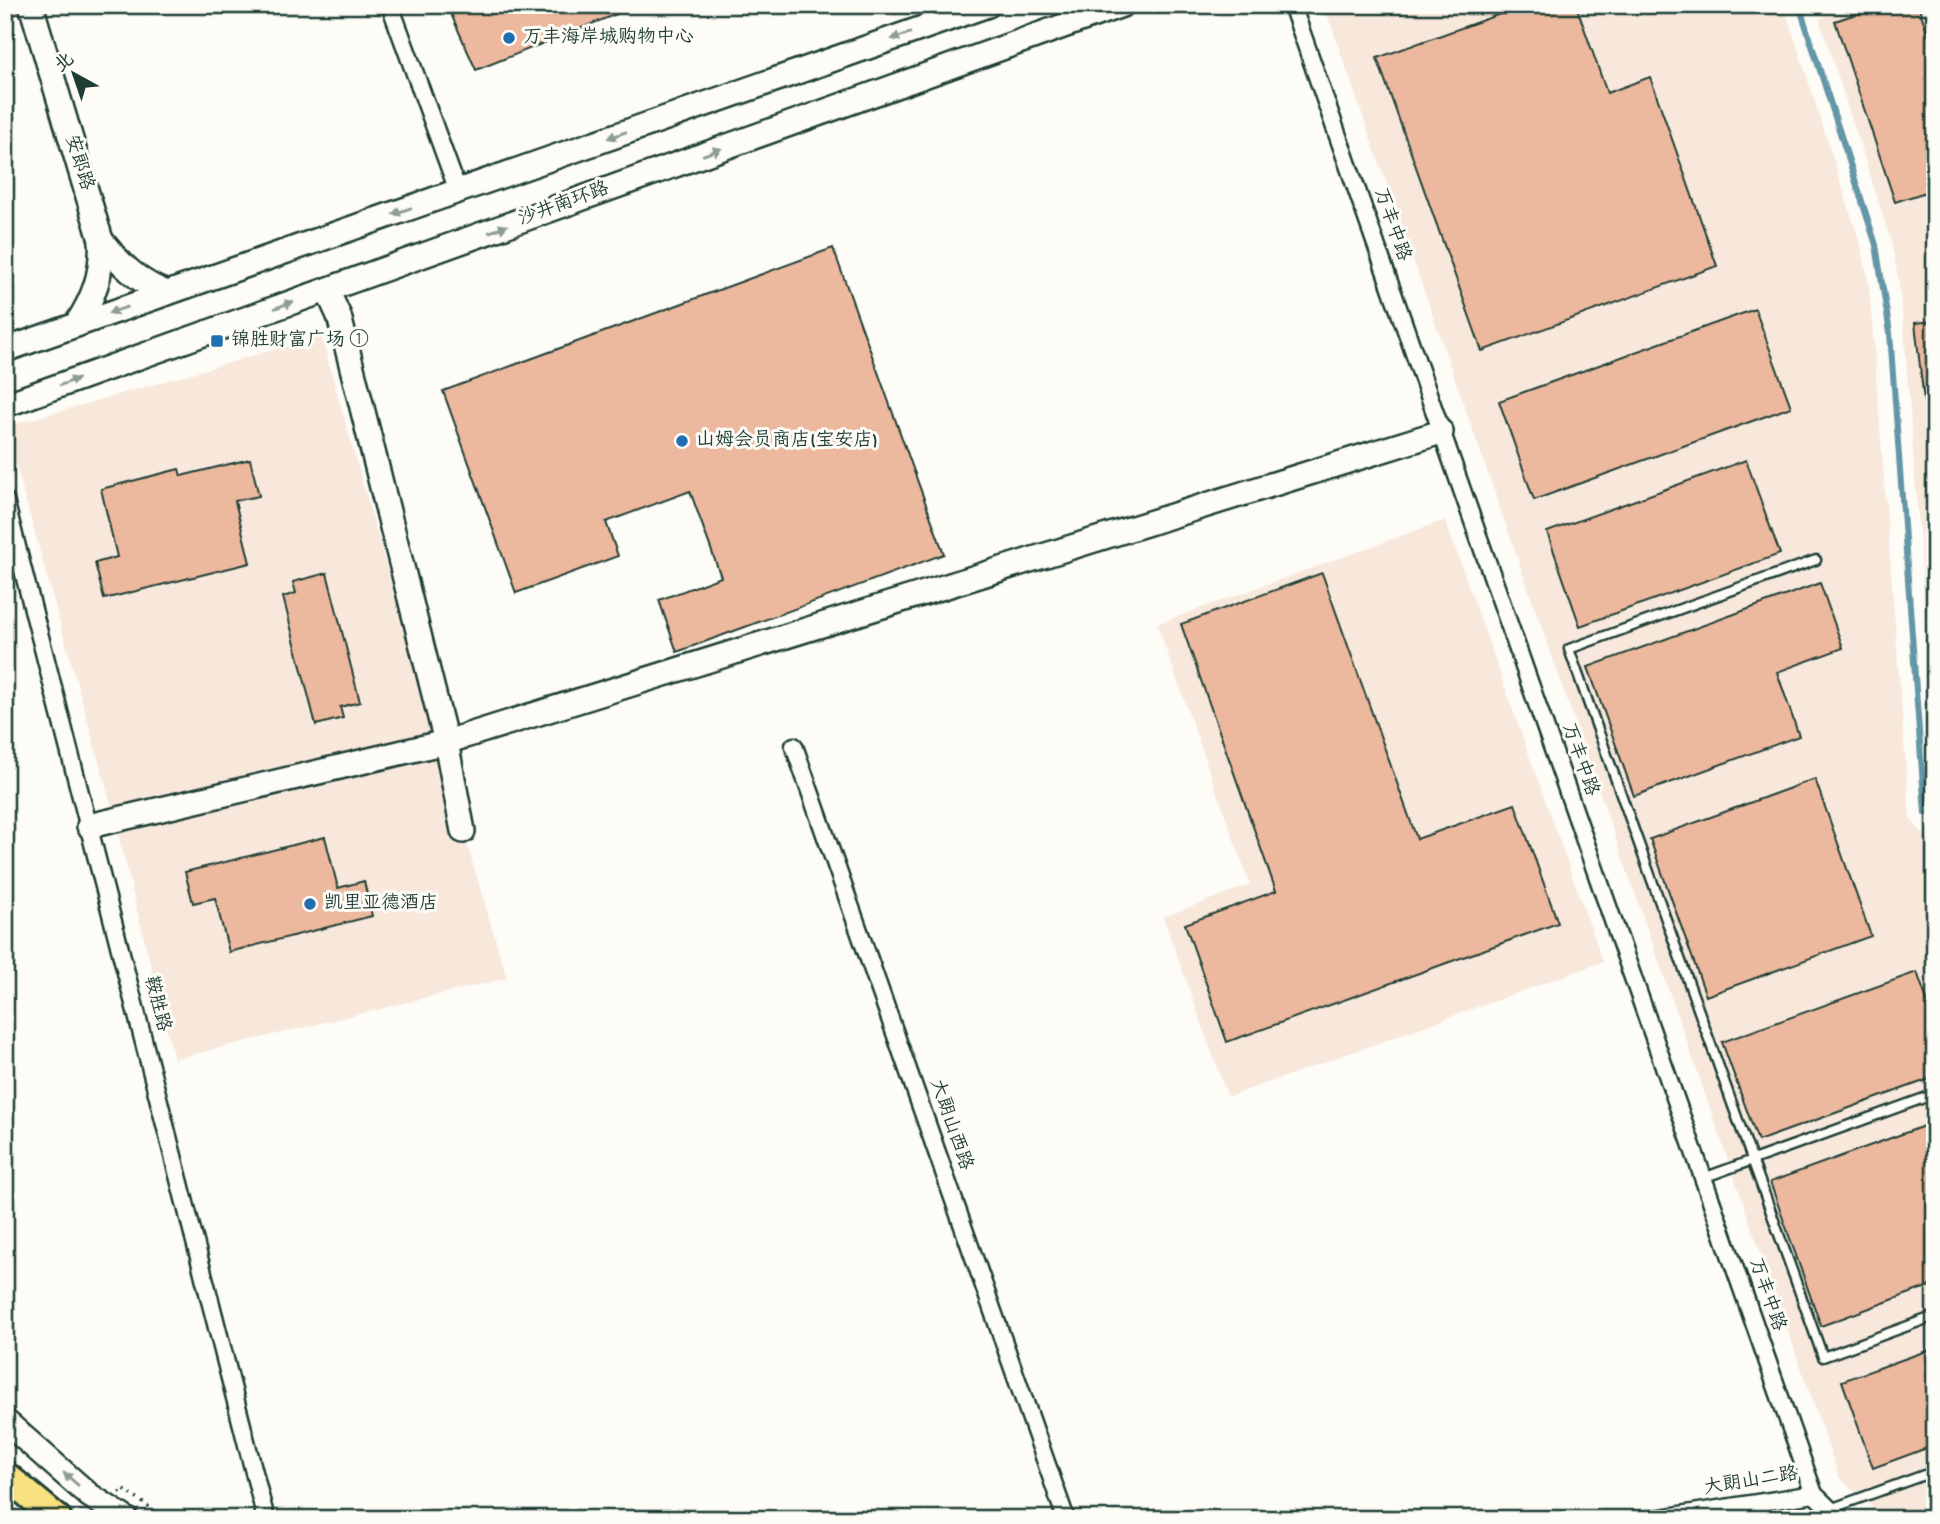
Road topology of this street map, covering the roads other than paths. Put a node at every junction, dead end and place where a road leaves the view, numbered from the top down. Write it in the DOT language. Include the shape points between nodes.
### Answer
graph roads {
  1 [pos="30,5"];
  2 [pos="390,5"];
  3 [pos="988,5"];
  4 [pos="1122,5"];
  5 [pos="1292,5"];
  6 [pos="458,191"];
  7 [pos="101,240"];
  8 [pos="327,290"];
  9 [pos="167,293"];
  10 [pos="76,325"];
  11 [pos="5,349"];
  12 [pos="5,405"];
  13 [pos="1441,432"];
  14 [pos="5,500"];
  15 [pos="1816,560"];
  16 [pos="446,742"];
  17 [pos="794,746"];
  18 [pos="89,826"];
  19 [pos="463,831"];
  20 [pos="1935,1094"];
  21 [pos="1752,1160"];
  22 [pos="1703,1178"];
  23 [pos="1935,1316"];
  24 [pos="5,1421"];
  25 [pos="1935,1471"];
  26 [pos="5,1475"];
  27 [pos="1814,1494"];
  28 [pos="1835,1514"];
  29 [pos="58,1519"];
  30 [pos="126,1519"];
  31 [pos="266,1519"];
  32 [pos="1066,1519"];
  33 [pos="1654,1519"];
  1 -- 7 [label="street, 安郎路"];
  2 -- 6 [label="street"];
  3 -- 6 [label="street, one-way"];
  8 -- 4 [label="street, 沙井南环路, one-way"];
  5 -- 13 [label="street, 万丰中路"];
  6 -- 9 [label="street, one-way"];
  7 -- 9 [label="street, 安郎路" via="140,280"];
  7 -- 10 [label="street, 安郎路" via="94,296"];
  12 -- 8 [label="street, 沙井南环路, one-way"];
  8 -- 16 [label="street" via="339,316"];
  9 -- 10 [label="street, one-way"];
  10 -- 11 [label="street"];
  13 -- 16 [label="street"];
  13 -- 22 [label="street, 万丰中路"];
  14 -- 18 [label="street, 鞍胜路"];
  15 -- 21 [label="lane" via="1569,649"];
  16 -- 18 [label="street"];
  16 -- 19 [label="street"];
  17 -- 32 [label="street, 大朗山西路"];
  18 -- 31 [label="street, 鞍胜路"];
  20 -- 21 [label="lane"];
  21 -- 22 [label="lane"];
  21 -- 23 [label="lane" via="1823,1357"];
  22 -- 27 [label="street, 万丰中路"];
  30 -- 24 [label="street, one-way" via="89,1495"];
  25 -- 28 [label="lane"];
  26 -- 29 [label="main road"];
  27 -- 28 [label="street, 万丰中路"];
  27 -- 33 [label="street, 大朗山二路"];
}
